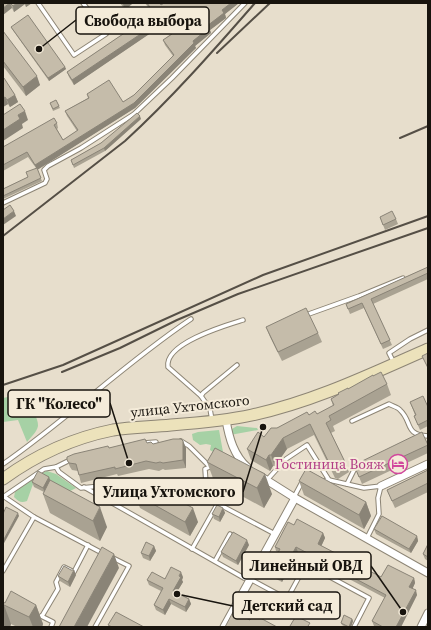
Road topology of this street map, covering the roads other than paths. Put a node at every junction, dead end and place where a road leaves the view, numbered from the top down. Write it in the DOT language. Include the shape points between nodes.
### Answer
graph roads {
  1 [pos="83,3"];
  2 [pos="245,3"];
  3 [pos="40,4"];
  4 [pos="3,203"];
  5 [pos="407,276"];
  6 [pos="299,317"];
  7 [pos="191,319"];
  8 [pos="243,320"];
  9 [pos="428,330"];
  10 [pos="428,349"];
  11 [pos="394,364"];
  12 [pos="237,365"];
  13 [pos="201,396"];
  14 [pos="226,420"];
  15 [pos="352,421"];
  16 [pos="212,422"];
  17 [pos="420,436"];
  18 [pos="428,436"];
  19 [pos="414,439"];
  20 [pos="175,441"];
  21 [pos="156,442"];
  22 [pos="162,442"];
  23 [pos="140,444"];
  24 [pos="151,448"];
  25 [pos="78,456"];
  26 [pos="3,464"];
  27 [pos="217,464"];
  28 [pos="428,464"];
  29 [pos="56,467"];
  30 [pos="210,467"];
  31 [pos="361,467"];
  32 [pos="4,475"];
  33 [pos="305,478"];
  34 [pos="318,478"];
  35 [pos="267,480"];
  36 [pos="329,480"];
  37 [pos="206,484"];
  38 [pos="347,484"];
  39 [pos="381,486"];
  40 [pos="84,487"];
  41 [pos="3,496"];
  42 [pos="294,497"];
  43 [pos="218,503"];
  44 [pos="34,517"];
  45 [pos="230,534"];
  46 [pos="275,535"];
  47 [pos="367,538"];
  48 [pos="88,545"];
  49 [pos="192,549"];
  50 [pos="215,561"];
  51 [pos="3,571"];
  52 [pos="428,573"];
  53 [pos="250,579"];
  54 [pos="36,612"];
  55 [pos="428,613"];
  56 [pos="42,616"];
  57 [pos="51,627"];
  58 [pos="95,627"];
  59 [pos="224,627"];
  60 [pos="354,627"];
  61 [pos="421,627"];
  1 -- 3 [label="lane" via="106,34 74,55"];
  2 -- 4 [label="lane" via="134,114 95,140 48,166 44,170 47,179 45,183"];
  5 -- 6 [label="lane"];
  7 -- 26 [label="lane" via="107,381 34,443"];
  8 -- 13 [label="lane" via="195,338 178,349 170,358 168,366"];
  9 -- 11 [label="lane" via="410,338 389,353"];
  10 -- 11 [label="street, улица Ухтомского"];
  11 -- 14 [label="street, улица Ухтомского" via="297,404"];
  12 -- 13 [label="lane"];
  13 -- 16 [label="lane" via="210,409"];
  14 -- 16 [label="street, улица Ухтомского"];
  14 -- 35 [label="street" via="233,456"];
  15 -- 17 [label="lane" via="389,404 400,410 414,433"];
  16 -- 32 [label="street, улица Ухтомского" via="129,428 88,436 58,446"];
  17 -- 18 [label="lane"];
  17 -- 19 [label="lane"];
  20 -- 30 [label="lane" via="181,441 189,446"];
  21 -- 22 [label="lane"];
  21 -- 23 [label="lane"];
  21 -- 24 [label="lane"];
  25 -- 29 [label="lane"];
  27 -- 30 [label="lane"];
  28 -- 39 [label="street"];
  29 -- 40 [label="lane" via="81,488"];
  29 -- 41 [label="lane" via="44,469"];
  30 -- 37 [label="lane" via="205,469"];
  31 -- 38 [label="lane" via="354,470"];
  33 -- 42 [label="lane"];
  34 -- 36 [label="lane"];
  35 -- 36 [label="lane" via="286,459 307,445"];
  35 -- 42 [label="street"];
  36 -- 38 [label="lane"];
  37 -- 40 [label="lane" via="161,486 139,482"];
  37 -- 43 [label="lane" via="207,498"];
  38 -- 39 [label="lane" via="364,488"];
  39 -- 47 [label="lane" via="378,498 379,514"];
  40 -- 49 [label="lane"];
  41 -- 44 [label="lane"];
  42 -- 46 [label="street"];
  42 -- 47 [label="street"];
  43 -- 46 [label="lane"];
  43 -- 49 [label="lane"];
  44 -- 48 [label="lane"];
  44 -- 51 [label="lane"];
  45 -- 50 [label="lane"];
  46 -- 53 [label="street"];
  47 -- 52 [label="street"];
  48 -- 56 [label="lane" via="74,572 64,567 56,582 58,589"];
  48 -- 58 [label="lane" via="129,566"];
  49 -- 50 [label="lane"];
  50 -- 53 [label="lane"];
  53 -- 59 [label="street"];
  53 -- 60 [label="lane" via="287,599 306,564 369,598"];
  54 -- 56 [label="lane"];
  55 -- 61 [label="street"];
  56 -- 57 [label="lane" via="53,622"];
}
